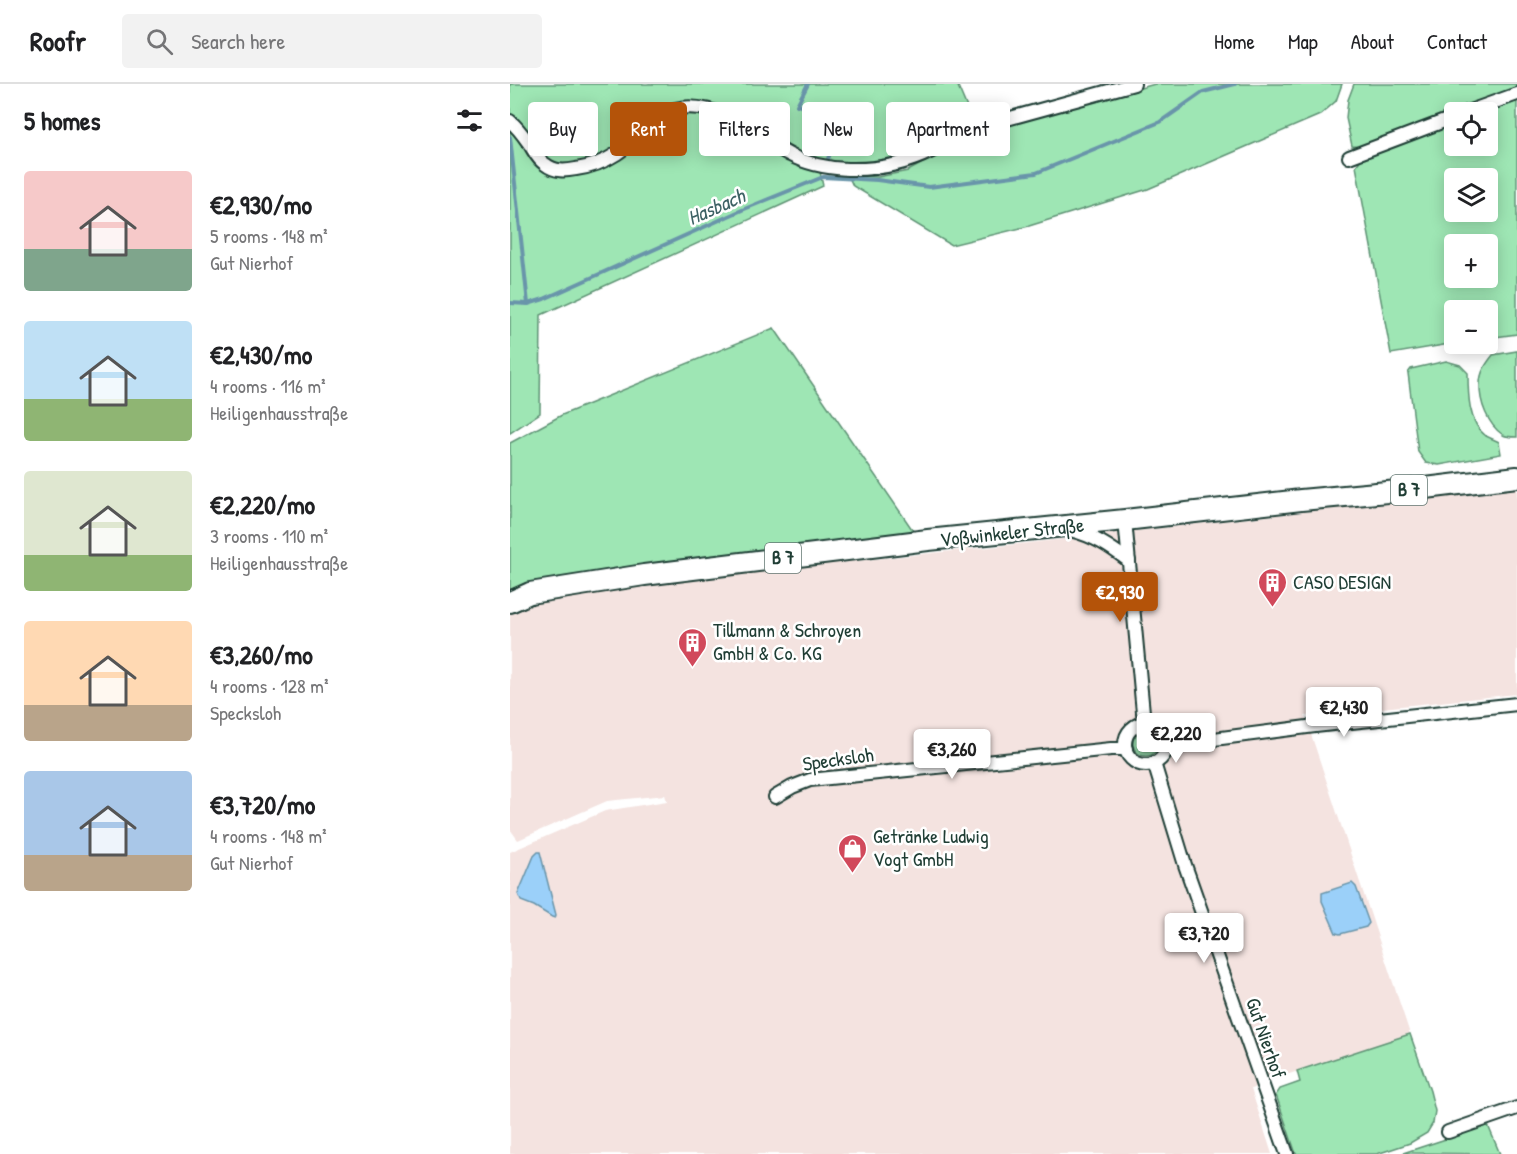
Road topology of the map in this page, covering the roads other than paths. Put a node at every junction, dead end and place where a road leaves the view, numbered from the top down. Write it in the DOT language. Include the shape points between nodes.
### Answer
graph roads {
  1 [pos="1134,84"];
  2 [pos="1517,94"];
  3 [pos="1495,102"];
  4 [pos="510,121"];
  5 [pos="1444,121"];
  6 [pos="1349,157"];
  7 [pos="1517,477"];
  8 [pos="1125,520"];
  9 [pos="1058,527"];
  10 [pos="1129,561"];
  11 [pos="510,602"];
  12 [pos="1517,704"];
  13 [pos="1144,723"];
  14 [pos="1167,745"];
  15 [pos="1126,749"];
  16 [pos="1154,763"];
  17 [pos="775,797"];
  18 [pos="1517,1107"];
  19 [pos="1448,1132"];
  20 [pos="1287,1154"];
  1 -- 4 [label="street" via="985,125 906,161 849,169 817,165 788,154 722,114 692,107 666,113 612,157 592,167 560,171 540,160"];
  2 -- 3 [label="street"];
  5 -- 6 [label="street"];
  7 -- 8 [label="main road, Voßwinkeler Straße / B 7"];
  8 -- 9 [label="main road, Voßwinkeler Straße / B 7"];
  8 -- 10 [label="street"];
  9 -- 10 [label="street" via="1093,537"];
  9 -- 11 [label="main road, Voßwinkeler Straße / B 7" via="644,574 531,593"];
  10 -- 13 [label="street"];
  12 -- 14 [label="street"];
  13 -- 14 [label="street" via="1161,729"];
  13 -- 15 [label="street" via="1129,732"];
  14 -- 16 [label="street" via="1163,756"];
  15 -- 16 [label="street" via="1137,762"];
  15 -- 17 [label="street, Specksloh" via="810,780"];
  16 -- 20 [label="street, Gut Nierhof" via="1185,866"];
  18 -- 19 [label="street"];
}
